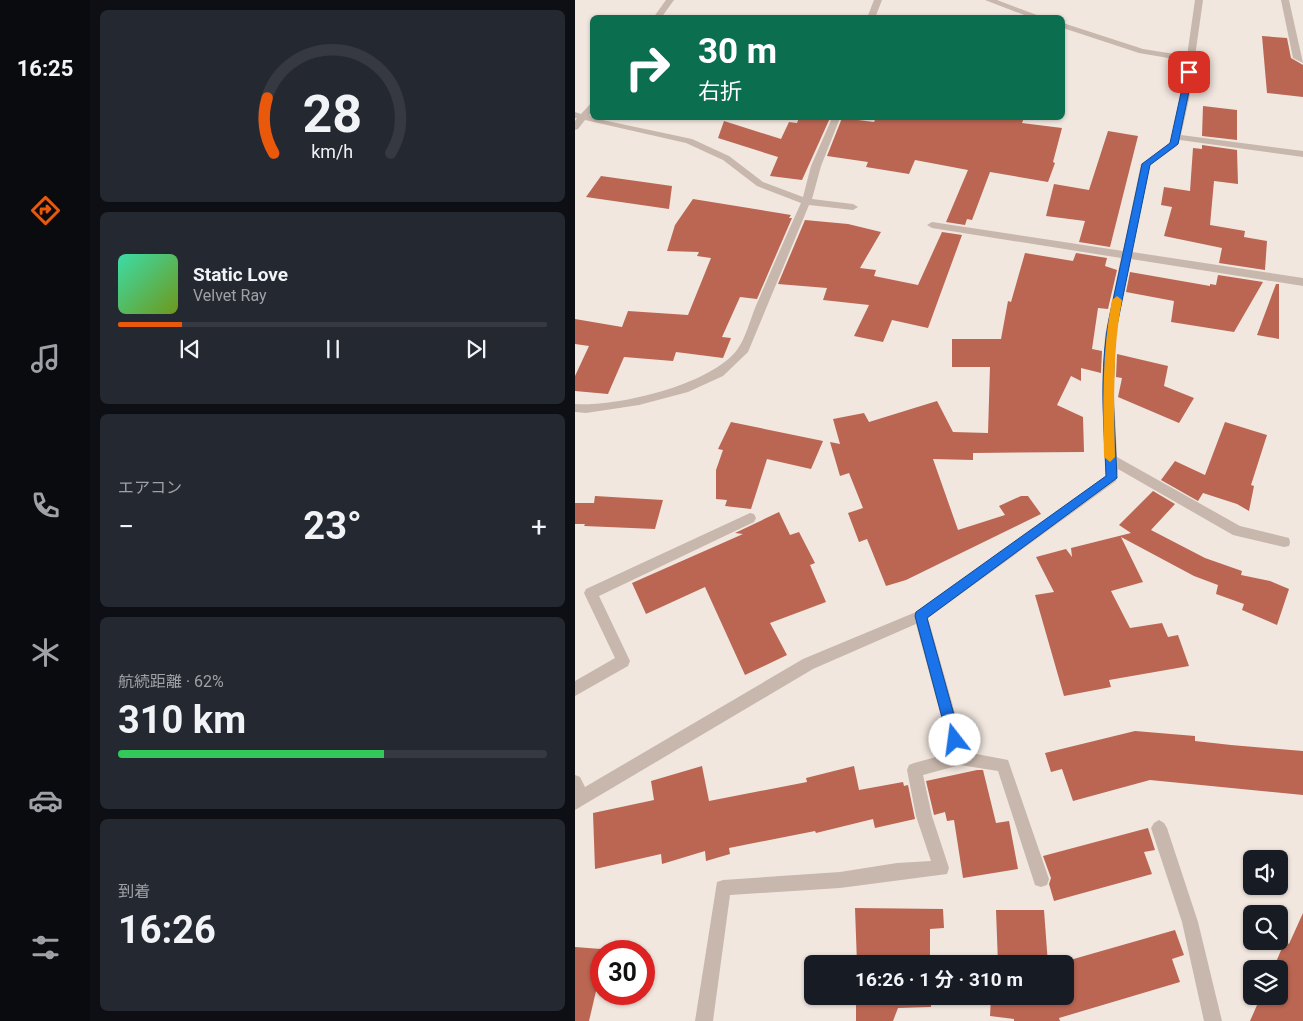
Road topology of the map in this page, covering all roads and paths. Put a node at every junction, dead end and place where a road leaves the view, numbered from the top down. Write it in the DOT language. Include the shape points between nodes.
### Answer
graph roads {
  1 [pos="670,0"];
  2 [pos="878,0"];
  3 [pos="989,0"];
  4 [pos="1199,0"];
  5 [pos="1285,0"];
  6 [pos="659,15"];
  7 [pos="872,15"];
  8 [pos="1032,15"];
  9 [pos="1065,26"];
  10 [pos="1191,59"];
  11 [pos="1303,60"];
  12 [pos="590,107"];
  13 [pos="579,116"];
  14 [pos="597,120"];
  15 [pos="835,120"];
  16 [pos="575,127"];
  17 [pos="1176,137"];
  18 [pos="1303,154"];
  19 [pos="806,202"];
  20 [pos="853,207"];
  21 [pos="932,225"];
  22 [pos="1126,254"];
  23 [pos="1303,282"];
  24 [pos="575,408"];
  25 [pos="1110,459"];
  26 [pos="750,518"];
  27 [pos="1284,542"];
  28 [pos="921,616"];
  29 [pos="575,689"];
  30 [pos="960,758"];
  31 [pos="575,782"];
  32 [pos="579,799"];
  33 [pos="1159,828"];
  34 [pos="1041,879"];
  35 [pos="704,1021"];
  36 [pos="1213,1021"];
  1 -- 6 [label="street"];
  2 -- 7 [label="street"];
  3 -- 8 [label="street"];
  4 -- 10 [label="street"];
  5 -- 11 [label="street" via="1297,58"];
  9 -- 10 [label="street" via="1142,51"];
  10 -- 17 [label="street"];
  12 -- 13 [label="street"];
  13 -- 16 [label="street"];
  14 -- 19 [label="street" via="689,141 726,158 760,184"];
  15 -- 19 [label="street" via="816,166"];
  17 -- 18 [label="street"];
  17 -- 22 [label="street" via="1174,144 1146,164"];
  19 -- 20 [label="street"];
  19 -- 24 [label="street" via="742,352 719,373 684,389 639,401"];
  21 -- 22 [label="street"];
  22 -- 23 [label="street"];
  22 -- 25 [label="street" via="1111,335 1108,395"];
  25 -- 27 [label="street" via="1237,531"];
  25 -- 28 [label="street" via="1112,478"];
  26 -- 29 [label="street" via="591,592 623,661"];
  28 -- 30 [label="street"];
  28 -- 32 [label="street" via="808,664"];
  30 -- 34 [label="street" via="1003,765"];
  30 -- 35 [label="street" via="913,770 941,868 840,880 723,888"];
  31 -- 32 [label="street"];
  33 -- 36 [label="street" via="1190,922"];
}
